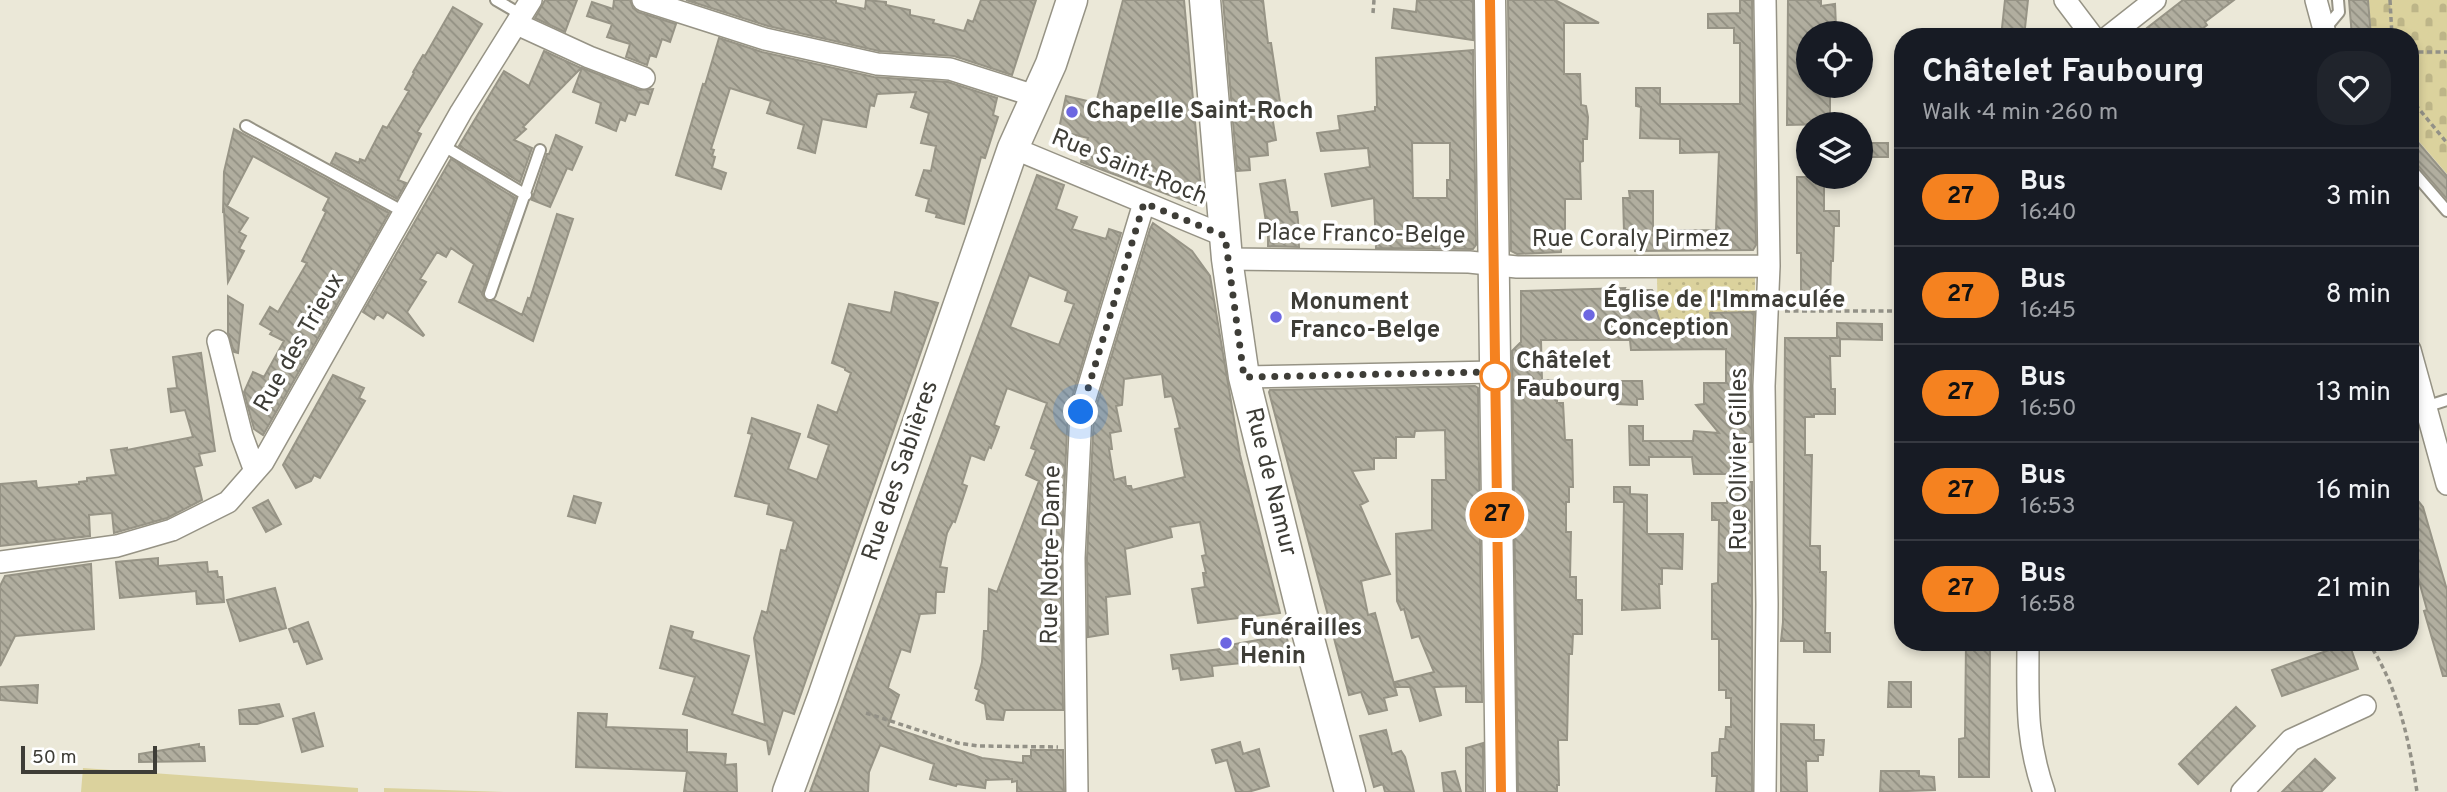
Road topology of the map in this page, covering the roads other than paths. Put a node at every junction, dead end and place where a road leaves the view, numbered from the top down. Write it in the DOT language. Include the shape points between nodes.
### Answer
graph roads {
  1 [pos="496,0"];
  2 [pos="643,0"];
  3 [pos="1072,0"];
  4 [pos="1205,0"];
  5 [pos="1490,0"];
  6 [pos="1765,0"];
  7 [pos="2066,0"];
  8 [pos="2155,0"];
  9 [pos="2316,0"];
  10 [pos="2338,0"];
  11 [pos="523,13"];
  12 [pos="2086,28"];
  13 [pos="2119,28"];
  14 [pos="2323,28"];
  15 [pos="2329,28"];
  16 [pos="644,78"];
  17 [pos="1035,96"];
  18 [pos="246,126"];
  19 [pos="442,145"];
  20 [pos="1013,148"];
  21 [pos="540,149"];
  22 [pos="2419,178"];
  23 [pos="526,194"];
  24 [pos="1144,203"];
  25 [pos="2447,211"];
  26 [pos="404,212"];
  27 [pos="1226,247"];
  28 [pos="1494,266"];
  29 [pos="1769,266"];
  30 [pos="490,294"];
  31 [pos="218,341"];
  32 [pos="1494,372"];
  33 [pos="1244,377"];
  34 [pos="2419,386"];
  35 [pos="2447,400"];
  36 [pos="2425,407"];
  37 [pos="255,471"];
  38 [pos="2447,484"];
  39 [pos="0,562"];
  40 [pos="2028,651"];
  41 [pos="2365,706"];
  42 [pos="788,792"];
  43 [pos="1077,792"];
  44 [pos="1350,792"];
  45 [pos="1501,792"];
  46 [pos="1765,792"];
  47 [pos="2044,792"];
  48 [pos="2242,792"];
  1 -- 11 [label="lane"];
  2 -- 17 [label="street" via="765,39 877,64 950,69"];
  3 -- 17 [label="main road, Rue des Sablières"];
  4 -- 27 [label="main road, Rue de Namur"];
  5 -- 28 [label="main road"];
  6 -- 29 [label="street, Rue Olivier Gilles"];
  7 -- 12 [label="street"];
  8 -- 13 [label="street"];
  9 -- 14 [label="street"];
  10 -- 15 [label="lane" via="2339,12"];
  11 -- 16 [label="street" via="589,57"];
  11 -- 19 [label="street, Rue des Trieux"];
  17 -- 20 [label="main road, Rue des Sablières"];
  18 -- 26 [label="lane"];
  19 -- 23 [label="lane"];
  19 -- 26 [label="street, Rue des Trieux"];
  20 -- 24 [label="street, Rue Saint-Roch"];
  20 -- 42 [label="main road, Rue des Sablières"];
  21 -- 23 [label="lane"];
  22 -- 25 [label="lane"];
  23 -- 30 [label="lane"];
  24 -- 27 [label="street, Rue Saint-Roch"];
  24 -- 43 [label="street, Rue Notre-Dame" via="1081,412 1074,558"];
  26 -- 37 [label="street, Rue des Trieux"];
  27 -- 28 [label="street, Place Franco-Belge"];
  27 -- 33 [label="main road, Rue de Namur"];
  28 -- 29 [label="street, Rue Coraly Pirmez"];
  28 -- 32 [label="main road"];
  29 -- 46 [label="street, Rue Olivier Gilles" via="1764,386"];
  31 -- 37 [label="street"];
  32 -- 33 [label="street"];
  32 -- 45 [label="main road"];
  33 -- 44 [label="main road, Rue de Namur"];
  34 -- 36 [label="street"];
  35 -- 36 [label="lane"];
  36 -- 38 [label="street"];
  37 -- 39 [label="street, Rue des Trieux" via="228,502 172,530 117,546"];
  40 -- 47 [label="street" via="2030,741"];
  41 -- 48 [label="street" via="2291,740"];
}
